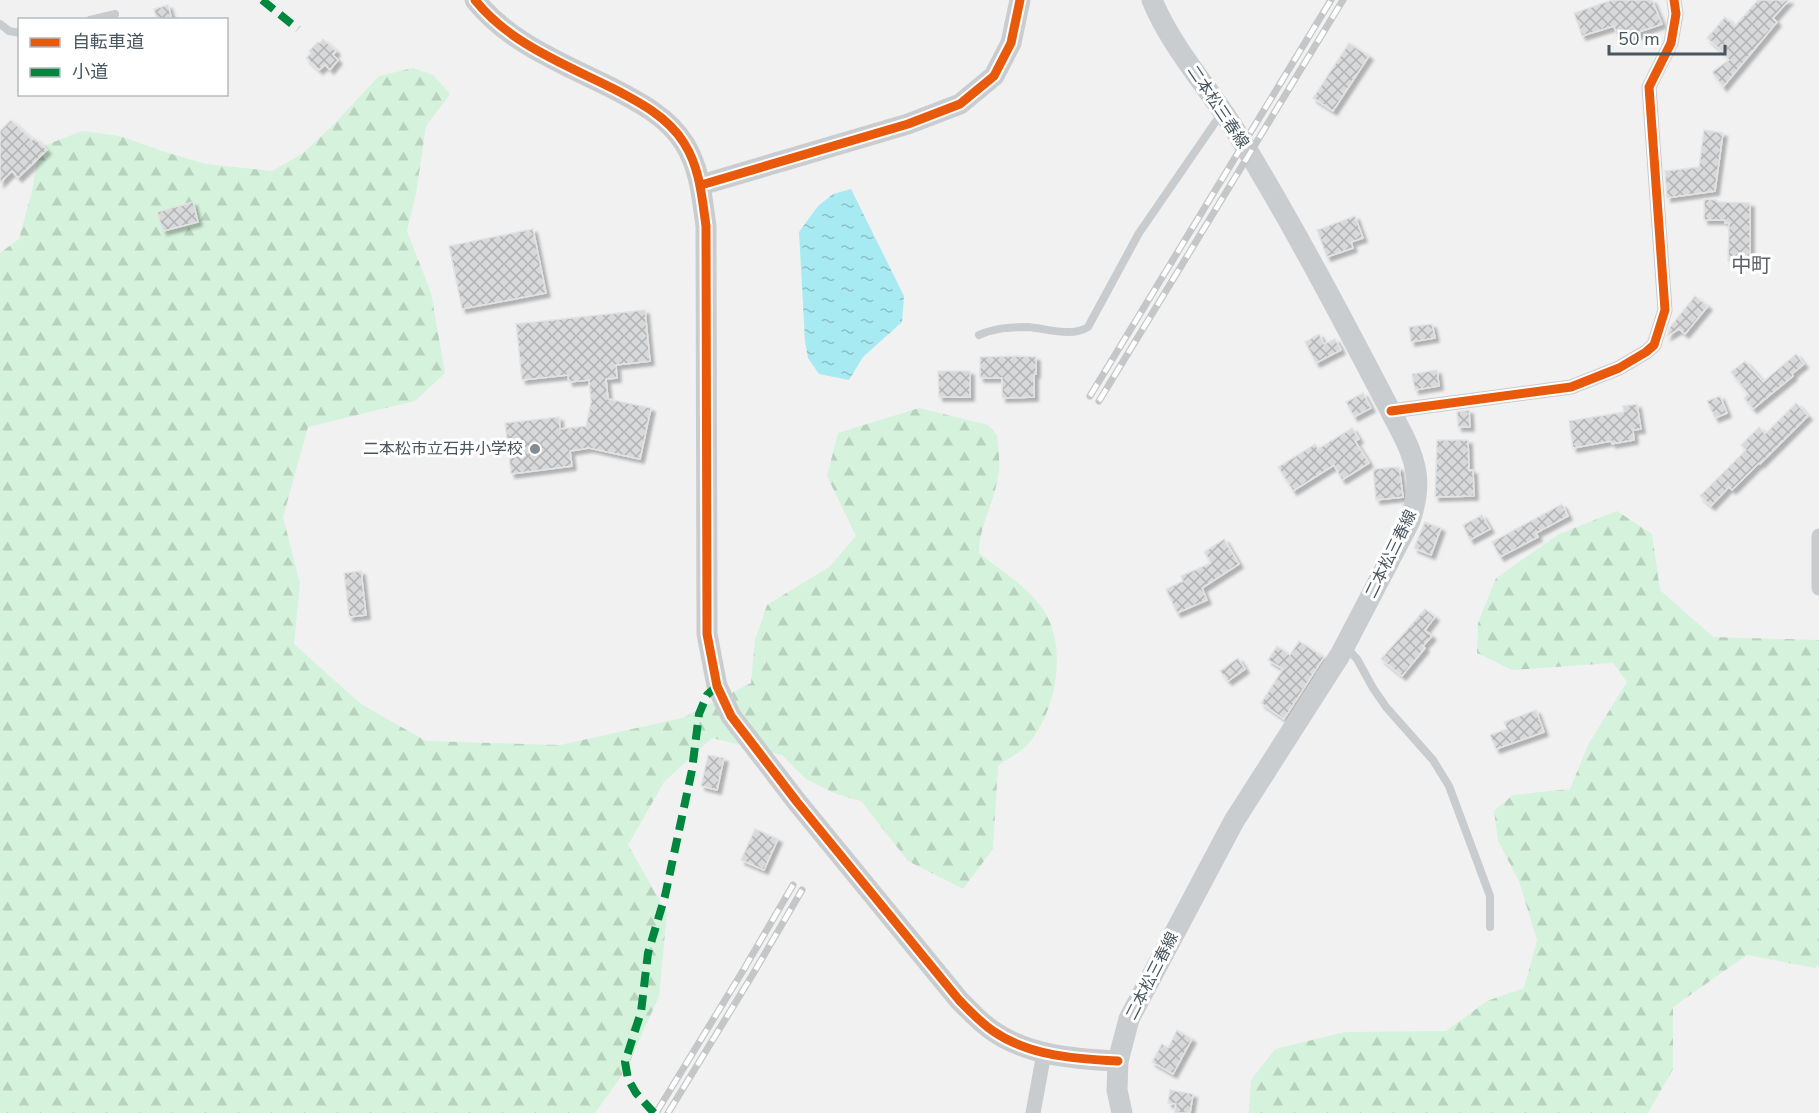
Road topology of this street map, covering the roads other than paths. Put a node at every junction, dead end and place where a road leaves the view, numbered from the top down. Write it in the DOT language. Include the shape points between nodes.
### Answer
graph roads {
  1 [pos="475,0"];
  2 [pos="1020,0"];
  3 [pos="1152,0"];
  4 [pos="1674,0"];
  5 [pos="115,14"];
  6 [pos="98,18"];
  7 [pos="0,24"];
  8 [pos="18,33"];
  9 [pos="1224,110"];
  10 [pos="701,185"];
  11 [pos="979,335"];
  12 [pos="1391,411"];
  13 [pos="1819,536"];
  14 [pos="1819,588"];
  15 [pos="1344,645"];
  16 [pos="1490,927"];
  17 [pos="1044,1053"];
  18 [pos="1118,1061"];
  19 [pos="1033,1113"];
  20 [pos="1122,1113"];
  1 -- 10 [label="street" via="516,38 660,117 684,142"];
  2 -- 10 [label="street" via="1011,44 994,76 960,104 908,124"];
  3 -- 9 [label="street, 二本松三春線" via="1166,32"];
  4 -- 12 [label="street" via="1671,43 1649,87 1665,310 1654,345 1634,361 1571,387"];
  5 -- 6 [label="lane"];
  7 -- 8 [label="lane"];
  9 -- 11 [label="lane" via="1139,233 1088,327 1074,332 1003,328"];
  9 -- 12 [label="street, 二本松三春線" via="1280,204"];
  10 -- 17 [label="street" via="706,226 707,634 717,686 731,716 752,744 959,1000 993,1031"];
  12 -- 15 [label="street, 二本松三春線" via="1417,471 1416,503"];
  13 -- 14 [label="street"];
  15 -- 16 [label="lane" via="1386,707 1433,760 1449,786 1490,896"];
  15 -- 18 [label="street, 二本松三春線" via="1234,821 1129,1019"];
  17 -- 18 [label="street"];
  17 -- 19 [label="street"];
  18 -- 20 [label="street, 二本松三春線" via="1117,1090"];
}
